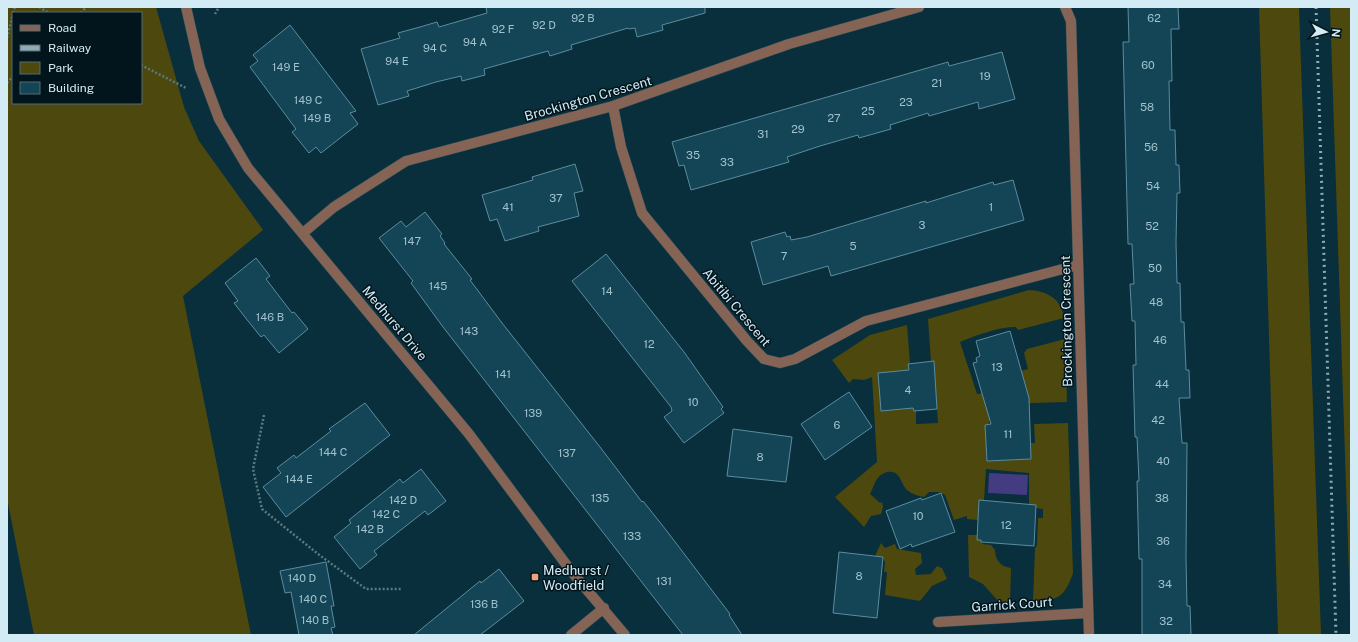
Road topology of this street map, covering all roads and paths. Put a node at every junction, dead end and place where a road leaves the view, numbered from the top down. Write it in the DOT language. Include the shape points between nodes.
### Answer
graph roads {
  1 [pos="186,7"];
  2 [pos="219,7"];
  3 [pos="919,7"];
  4 [pos="1065,7"];
  5 [pos="215,14"];
  6 [pos="12,17"];
  7 [pos="7,38"];
  8 [pos="142,66"];
  9 [pos="186,88"];
  10 [pos="613,106"];
  11 [pos="303,233"];
  12 [pos="1078,265"];
  13 [pos="264,415"];
  14 [pos="402,589"];
  15 [pos="604,608"];
  16 [pos="1087,613"];
  17 [pos="938,622"];
  18 [pos="571,635"];
  19 [pos="625,635"];
  20 [pos="1089,635"];
  1 -- 11 [label="street, Medhurst Drive" via="200,68 218,119 248,168"];
  2 -- 5 [label="path"];
  3 -- 10 [label="street, Brockington Crescent" via="789,44"];
  4 -- 12 [label="street, Brockington Crescent" via="1071,21"];
  6 -- 7 [label="path"];
  8 -- 9 [label="path"];
  10 -- 11 [label="street, Brockington Crescent" via="406,162 334,207"];
  10 -- 12 [label="street, Abitibi Crescent" via="621,147 642,213 747,342 764,359 780,363 795,359 866,321"];
  11 -- 15 [label="street, Medhurst Drive" via="469,434 571,571"];
  12 -- 16 [label="street, Brockington Crescent"];
  13 -- 14 [label="path" via="253,470 262,509 366,589"];
  15 -- 18 [label="street"];
  15 -- 19 [label="street, Medhurst Drive"];
  16 -- 17 [label="street, Garrick Court"];
  16 -- 20 [label="street, Brockington Crescent"];
}
